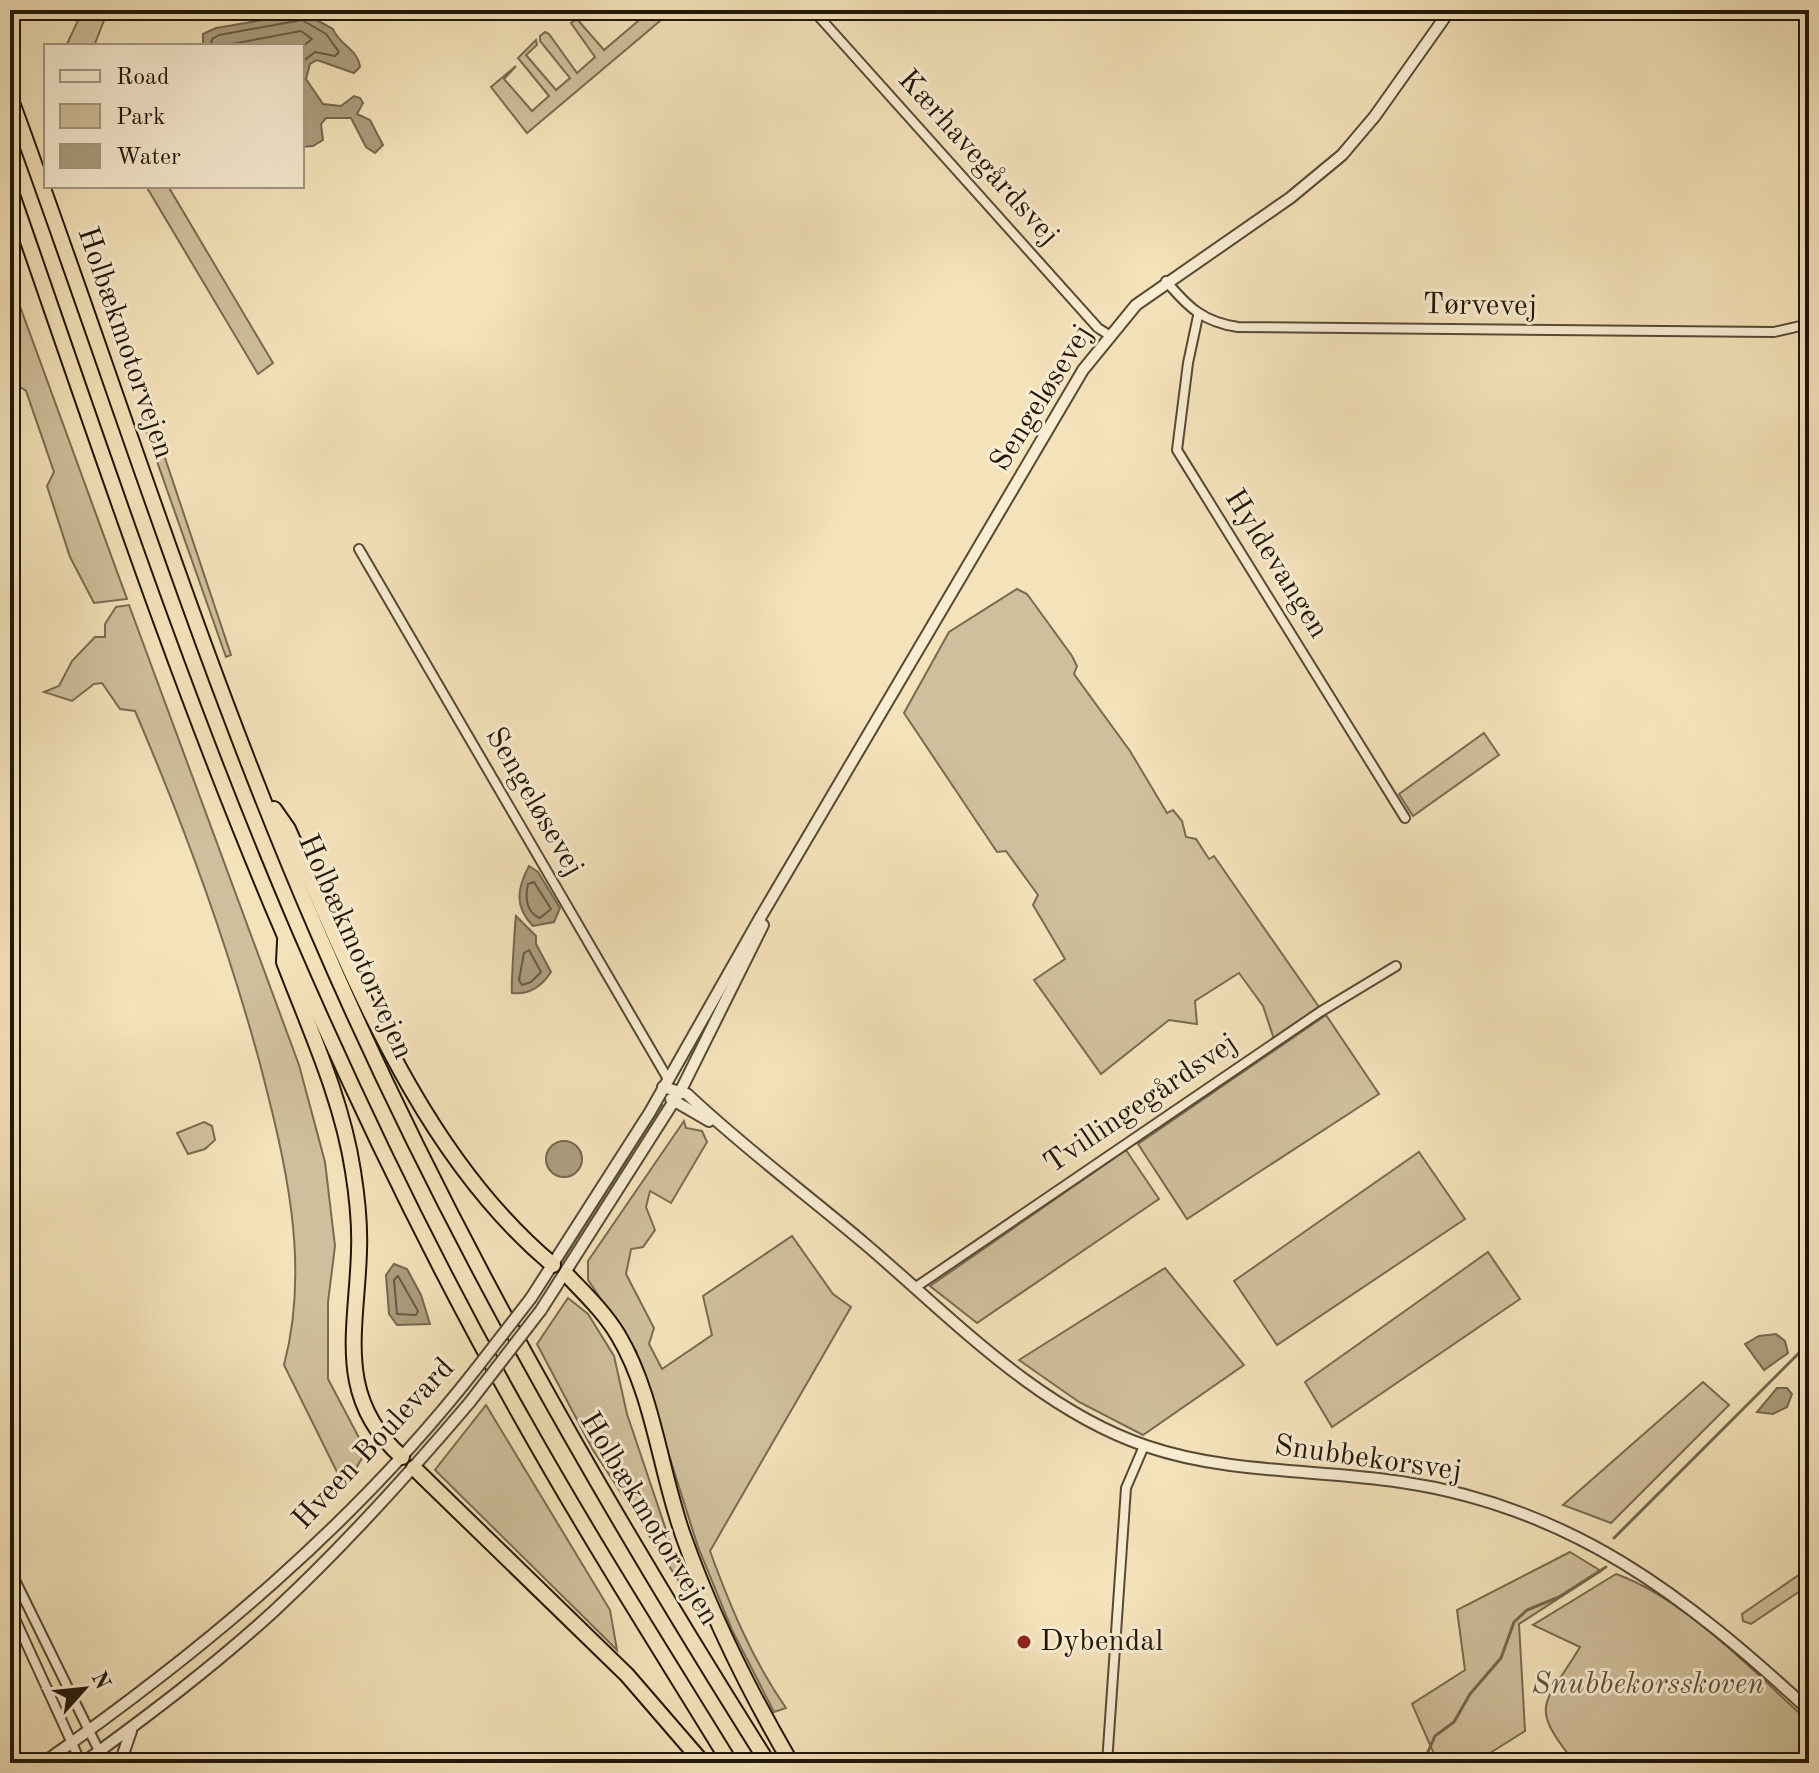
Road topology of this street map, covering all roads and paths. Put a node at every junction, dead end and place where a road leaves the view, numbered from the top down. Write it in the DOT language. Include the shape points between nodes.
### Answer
graph roads {
  1 [pos="813,10"];
  2 [pos="1450,10"];
  3 [pos="10,97"];
  4 [pos="10,189"];
  5 [pos="1166,281"];
  6 [pos="1198,316"];
  7 [pos="1809,324"];
  8 [pos="1109,335"];
  9 [pos="359,549"];
  10 [pos="257,784"];
  11 [pos="1405,818"];
  12 [pos="775,897"];
  13 [pos="285,937"];
  14 [pos="1396,966"];
  15 [pos="666,1083"];
  16 [pos="681,1090"];
  17 [pos="673,1102"];
  18 [pos="723,1128"];
  19 [pos="553,1265"];
  20 [pos="567,1275"];
  21 [pos="916,1287"];
  22 [pos="1144,1446"];
  23 [pos="402,1457"];
  24 [pos="414,1468"];
  25 [pos="10,1570"];
  26 [pos="10,1608"];
  27 [pos="1809,1710"];
  28 [pos="133,1727"];
  29 [pos="90,1729"];
  30 [pos="71,1742"];
  31 [pos="100,1751"];
  32 [pos="43,1763"];
  33 [pos="82,1763"];
  34 [pos="105,1763"];
  35 [pos="120,1763"];
  36 [pos="703,1763"];
  37 [pos="730,1763"];
  38 [pos="768,1763"];
  39 [pos="791,1763"];
  40 [pos="1107,1763"];
  1 -- 8 [label="street, Kærhavegårdsvej"];
  2 -- 5 [label="street, Sengeløsevej" via="1342,155 1299,192"];
  3 -- 10 [label="highway, Holbækmotorvejen"];
  4 -- 13 [label="highway, Holbækmotorvejen" via="184,682"];
  5 -- 6 [label="street"];
  5 -- 8 [label="street, Sengeløsevej"];
  6 -- 7 [label="street, Tørvevej" via="1216,324 1285,328 1774,332"];
  6 -- 11 [label="street, Hyldevangen" via="1177,450"];
  8 -- 12 [label="street, Sengeløsevej" via="1083,370"];
  9 -- 15 [label="street, Sengeløsevej"];
  10 -- 19 [label="highway" via="288,829 389,1045 438,1132 498,1214"];
  10 -- 38 [label="highway, Holbækmotorvejen" via="375,1062 462,1239 558,1416"];
  12 -- 15 [label="street, Sengeløsevej"];
  12 -- 16 [label="street, Sengeløsevej"];
  13 -- 23 [label="highway" via="284,962 335,1101 353,1171 359,1248 354,1375 363,1405"];
  13 -- 37 [label="highway, Holbækmotorvejen" via="435,1256 522,1419"];
  14 -- 21 [label="street, Tvillingegårdsvej" via="1320,1012"];
  15 -- 16 [label="street"];
  15 -- 17 [label="street, Snubbekorsvej"];
  15 -- 19 [label="street, Hveen Boulevard"];
  16 -- 17 [label="street, Hveen Boulevard"];
  16 -- 18 [label="street, Snubbekorsvej"];
  17 -- 18 [label="street, Snubbekorsvej"];
  17 -- 20 [label="street, Hveen Boulevard"];
  18 -- 21 [label="street, Snubbekorsvej"];
  19 -- 20 [label="street"];
  19 -- 23 [label="street, Hveen Boulevard, bridge"];
  20 -- 24 [label="street, Hveen Boulevard, bridge"];
  20 -- 39 [label="highway" via="604,1315 630,1359 705,1595"];
  21 -- 22 [label="street, Snubbekorsvej" via="1049,1396"];
  22 -- 27 [label="street, Snubbekorsvej" via="1224,1464 1404,1482 1514,1510 1597,1546 1674,1593"];
  22 -- 40 [label="street" via="1126,1488"];
  23 -- 24 [label="street"];
  23 -- 29 [label="street, Hveen Boulevard" via="250,1605"];
  24 -- 28 [label="street, Hveen Boulevard" via="271,1614"];
  24 -- 36 [label="highway" via="627,1675"];
  25 -- 29 [label="street"];
  26 -- 30 [label="street"];
  28 -- 31 [label="street, Hveen Boulevard"];
  28 -- 35 [label="street"];
  29 -- 30 [label="street, Hveen Boulevard"];
  29 -- 31 [label="street"];
  30 -- 32 [label="street, Hveen Boulevard"];
  30 -- 33 [label="street"];
  31 -- 33 [label="street, Hveen Boulevard"];
  31 -- 34 [label="street"];
}
